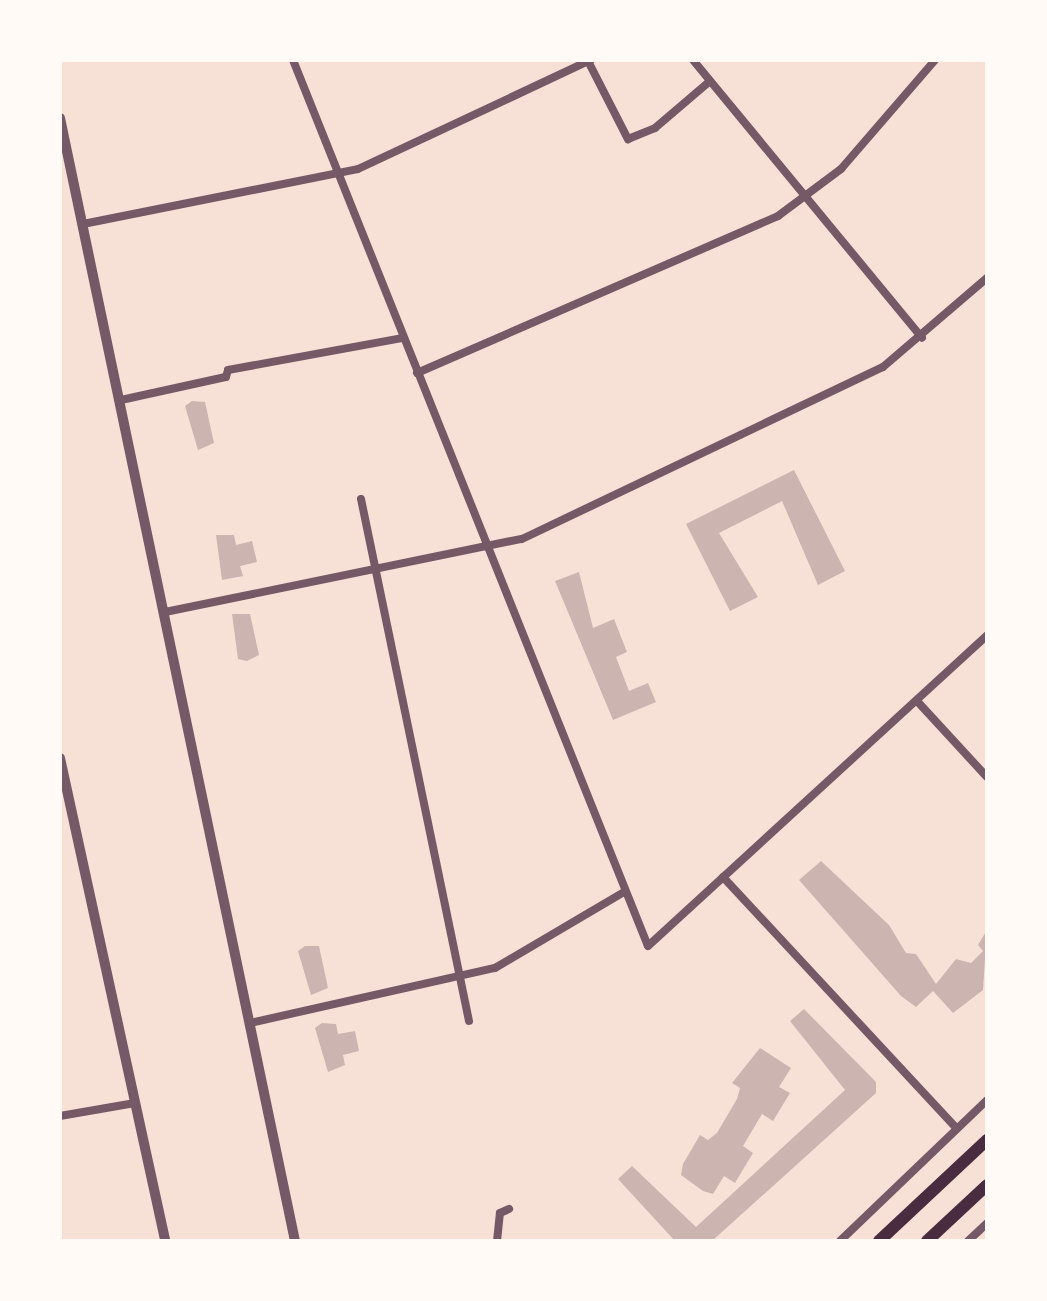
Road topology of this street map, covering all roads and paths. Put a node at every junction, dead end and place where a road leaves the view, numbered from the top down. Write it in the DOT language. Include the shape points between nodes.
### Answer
graph roads {
  1 [pos="292,60"];
  2 [pos="693,60"];
  3 [pos="935,60"];
  4 [pos="589,61"];
  5 [pos="710,81"];
  6 [pos="60,118"];
  7 [pos="338,175"];
  8 [pos="808,197"];
  9 [pos="83,224"];
  10 [pos="987,278"];
  11 [pos="404,338"];
  12 [pos="922,338"];
  13 [pos="417,373"];
  14 [pos="121,400"];
  15 [pos="361,499"];
  16 [pos="488,550"];
  17 [pos="375,568"];
  18 [pos="165,612"];
  19 [pos="987,635"];
  20 [pos="917,701"];
  21 [pos="60,758"];
  22 [pos="987,777"];
  23 [pos="723,878"];
  24 [pos="624,892"];
  25 [pos="460,977"];
  26 [pos="469,1022"];
  27 [pos="250,1024"];
  28 [pos="987,1100"];
  29 [pos="134,1103"];
  30 [pos="60,1116"];
  31 [pos="956,1128"];
  32 [pos="987,1140"];
  33 [pos="987,1186"];
  34 [pos="509,1209"];
  35 [pos="987,1223"];
  36 [pos="165,1241"];
  37 [pos="295,1241"];
  38 [pos="497,1241"];
  39 [pos="840,1241"];
  40 [pos="878,1241"];
  41 [pos="927,1241"];
  42 [pos="968,1241"];
  1 -- 7 [label="street"];
  2 -- 5 [label="street"];
  3 -- 8 [label="street" via="841,170"];
  4 -- 5 [label="street" via="628,139 655,128"];
  4 -- 7 [label="street"];
  5 -- 8 [label="street"];
  6 -- 9 [label="street"];
  7 -- 9 [label="street"];
  7 -- 11 [label="street"];
  8 -- 12 [label="street"];
  8 -- 13 [label="street" via="606,295"];
  9 -- 14 [label="street"];
  10 -- 12 [label="street"];
  11 -- 13 [label="street"];
  11 -- 14 [label="street" via="282,365 266,362"];
  12 -- 16 [label="street" via="883,367 735,441"];
  13 -- 16 [label="street"];
  14 -- 18 [label="street"];
  15 -- 17 [label="street"];
  16 -- 17 [label="street"];
  16 -- 24 [label="street"];
  17 -- 18 [label="street"];
  17 -- 25 [label="street"];
  18 -- 27 [label="street"];
  19 -- 20 [label="street"];
  20 -- 22 [label="street"];
  20 -- 23 [label="street"];
  21 -- 29 [label="street"];
  23 -- 24 [label="street" via="648,946"];
  23 -- 31 [label="street"];
  24 -- 25 [label="street" via="502,965"];
  25 -- 26 [label="street"];
  25 -- 27 [label="street"];
  27 -- 37 [label="street"];
  28 -- 31 [label="street"];
  29 -- 30 [label="street"];
  29 -- 36 [label="street"];
  31 -- 39 [label="street"];
  32 -- 40 [label="main road"];
  33 -- 41 [label="main road"];
  34 -- 38 [label="street" via="500,1213"];
  35 -- 42 [label="street"];
}
